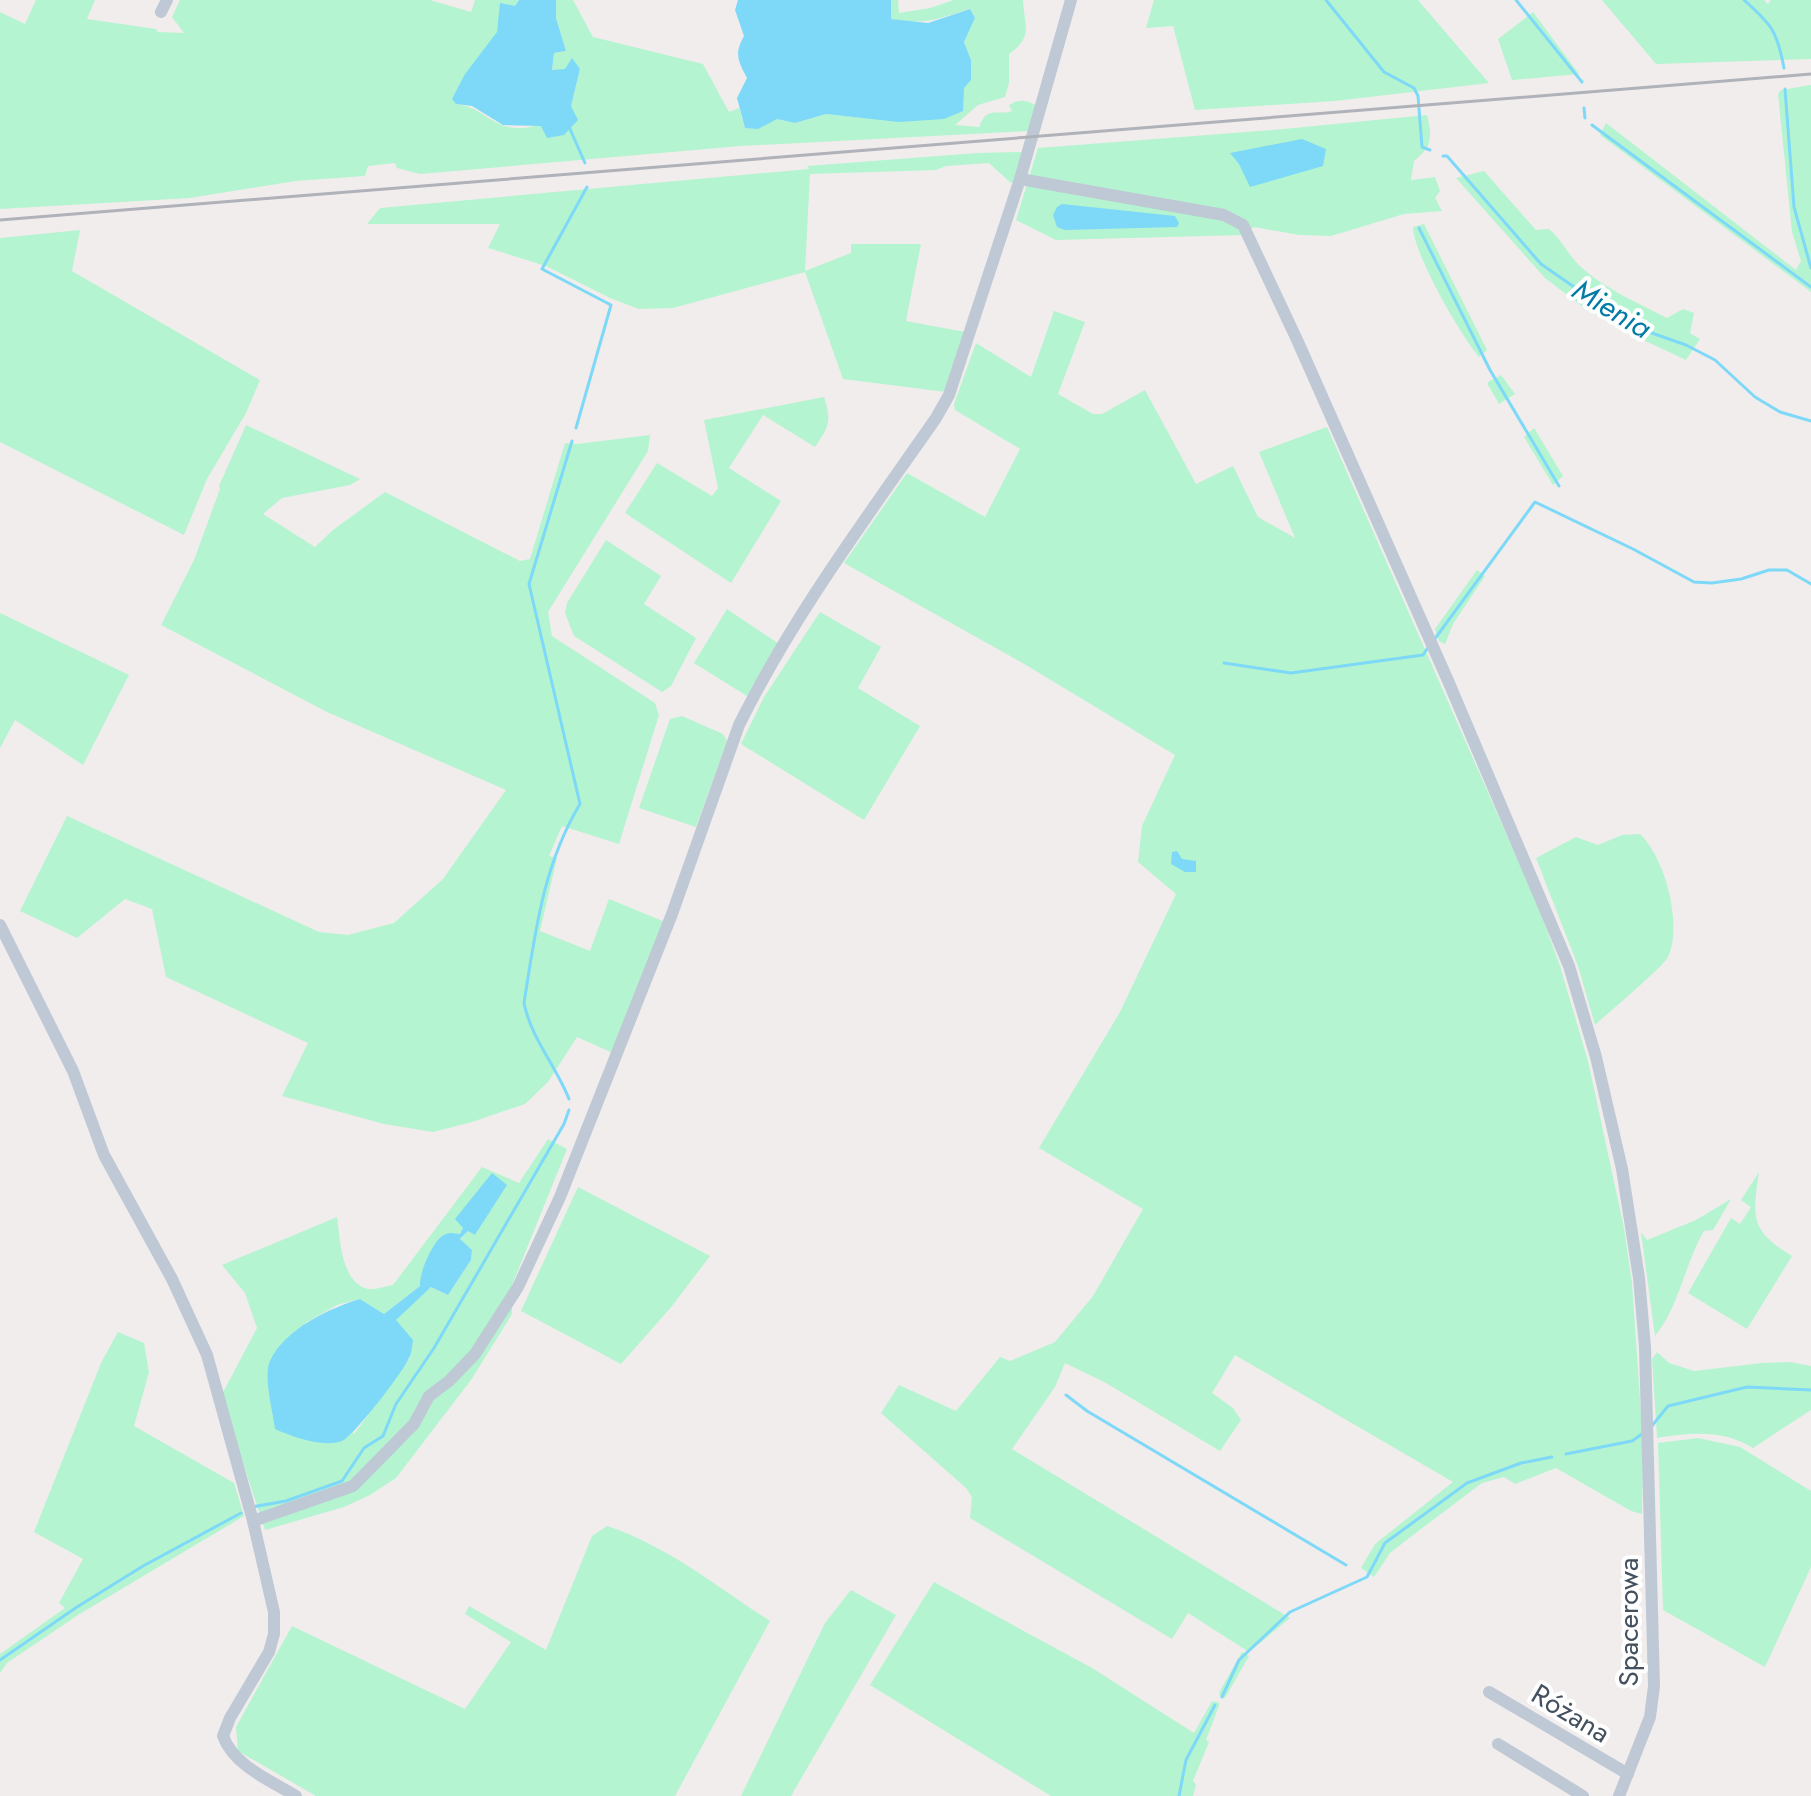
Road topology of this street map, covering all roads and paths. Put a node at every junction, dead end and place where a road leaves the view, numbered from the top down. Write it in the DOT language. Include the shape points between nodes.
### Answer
graph roads {
  1 [pos="1071,0"];
  2 [pos="1020,179"];
  3 [pos="0,925"];
  4 [pos="253,1521"];
  5 [pos="1489,1692"];
  6 [pos="1498,1744"];
  7 [pos="1628,1774"];
  8 [pos="296,1796"];
  9 [pos="1583,1796"];
  10 [pos="1619,1796"];
  1 -- 2 [label="street"];
  2 -- 4 [label="street" via="949,395 836,562 739,725 650,972 518,1287 475,1354 429,1396 414,1424 353,1486"];
  2 -- 7 [label="street, Spacerowa" via="1224,215 1243,225 1569,966 1622,1169 1639,1278 1654,1686 1650,1717"];
  3 -- 4 [label="street" via="73,1071 104,1155 207,1355"];
  4 -- 8 [label="street" via="274,1612 274,1634 223,1736 229,1752 241,1762"];
  5 -- 7 [label="street, Różana"];
  6 -- 9 [label="street"];
  7 -- 10 [label="street, Spacerowa"];
}
